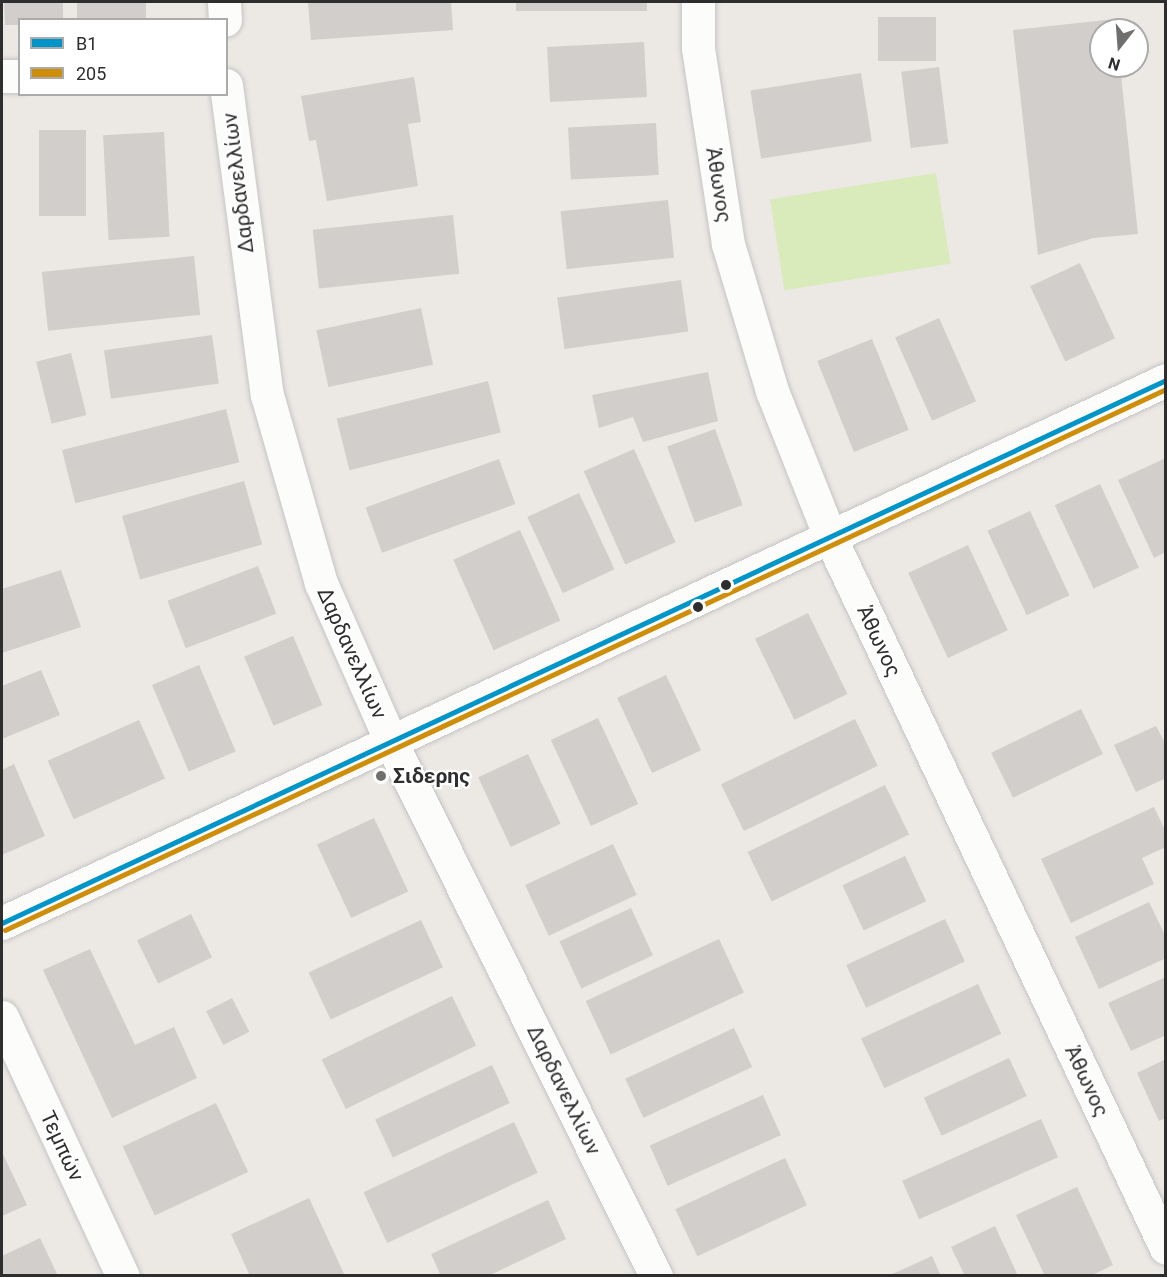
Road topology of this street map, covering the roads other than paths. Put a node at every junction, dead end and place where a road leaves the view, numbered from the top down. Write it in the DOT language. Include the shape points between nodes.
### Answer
graph roads {
  1 [pos="224,2"];
  2 [pos="698,2"];
  3 [pos="225,18"];
  4 [pos="2,76"];
  5 [pos="18,76"];
  6 [pos="227,96"];
  7 [pos="1166,380"];
  8 [pos="830,537"];
  9 [pos="391,742"];
  10 [pos="2,923"];
  11 [pos="2,1017"];
  12 [pos="1166,1248"];
  13 [pos="123,1275"];
  14 [pos="656,1275"];
  1 -- 3 [label="street"];
  2 -- 8 [label="street, Άθωνος" via="698,48 728,244 772,391"];
  4 -- 5 [label="street"];
  6 -- 9 [label="street, Δαρδανελλίων" via="267,394 321,583"];
  7 -- 8 [label="street"];
  8 -- 9 [label="street"];
  8 -- 12 [label="street, Άθωνος"];
  9 -- 10 [label="street"];
  9 -- 14 [label="street, Δαρδανελλίων"];
  11 -- 13 [label="street, Τεμπών"];
}
